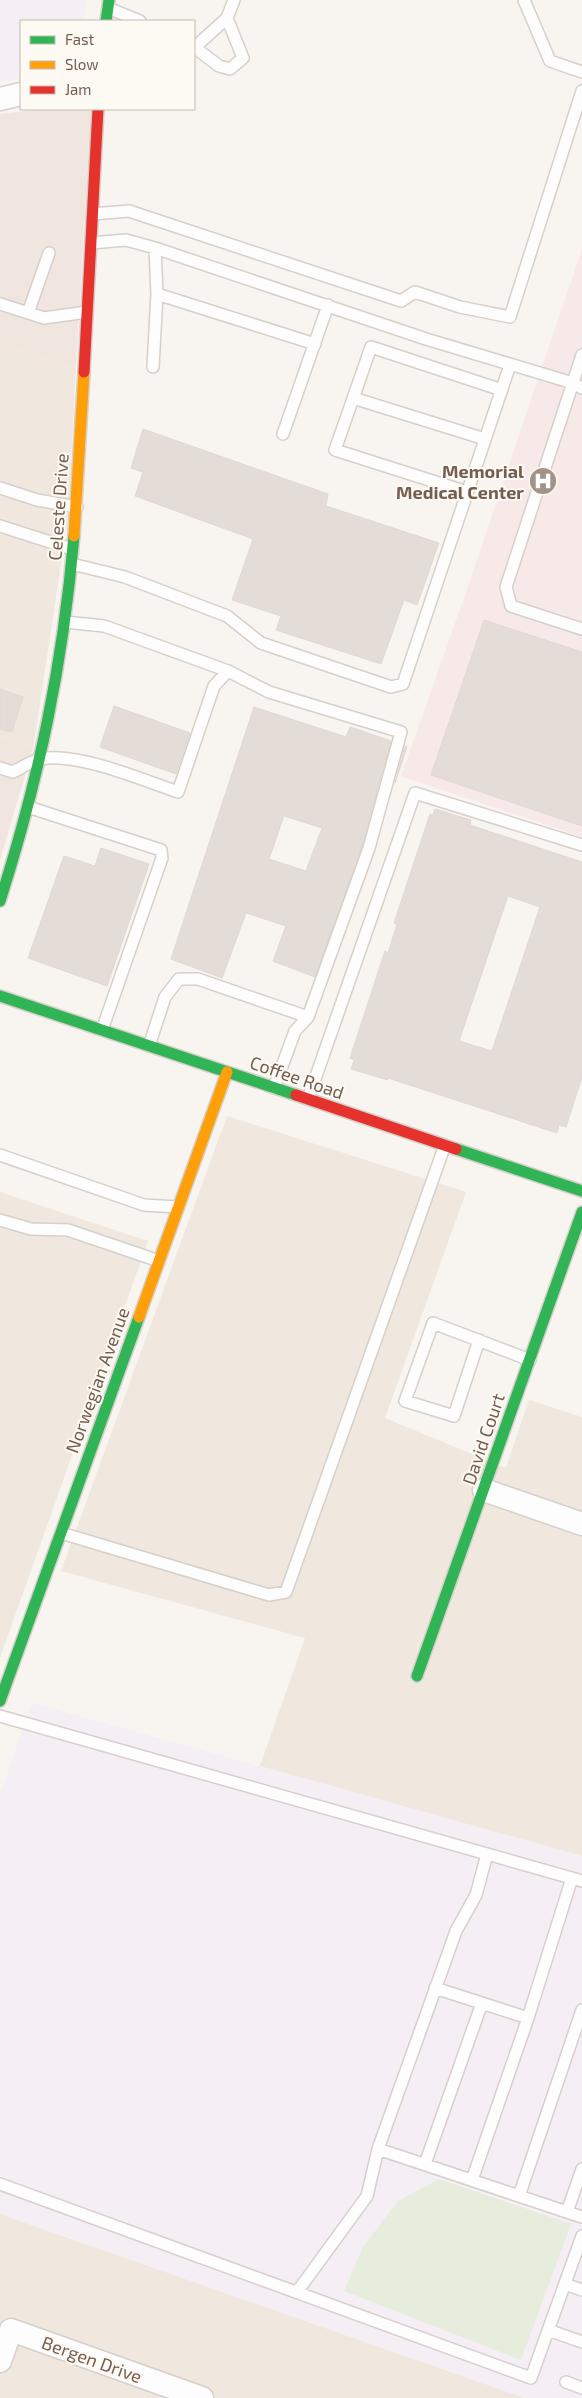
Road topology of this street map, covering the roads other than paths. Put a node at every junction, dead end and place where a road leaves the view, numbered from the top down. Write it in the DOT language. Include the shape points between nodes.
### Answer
graph roads {
  1 [pos="234,0"];
  2 [pos="524,0"];
  3 [pos="108,4"];
  4 [pos="227,18"];
  5 [pos="106,20"];
  6 [pos="138,20"];
  7 [pos="195,47"];
  8 [pos="582,72"];
  9 [pos="582,91"];
  10 [pos="20,94"];
  11 [pos="0,99"];
  12 [pos="98,110"];
  13 [pos="92,214"];
  14 [pos="91,243"];
  15 [pos="155,248"];
  16 [pos="49,253"];
  17 [pos="157,294"];
  18 [pos="0,304"];
  19 [pos="328,305"];
  20 [pos="87,312"];
  21 [pos="28,313"];
  22 [pos="315,344"];
  23 [pos="582,355"];
  24 [pos="510,366"];
  25 [pos="153,367"];
  26 [pos="577,386"];
  27 [pos="502,390"];
  28 [pos="353,398"];
  29 [pos="284,434"];
  30 [pos="485,439"];
  31 [pos="0,488"];
  32 [pos="468,492"];
  33 [pos="76,507"];
  34 [pos="0,526"];
  35 [pos="73,550"];
  36 [pos="72,564"];
  37 [pos="65,622"];
  38 [pos="582,629"];
  39 [pos="228,671"];
  40 [pos="40,759"];
  41 [pos="0,768"];
  42 [pos="28,807"];
  43 [pos="582,846"];
  44 [pos="0,901"];
  45 [pos="0,996"];
  46 [pos="308,1017"];
  47 [pos="102,1030"];
  48 [pos="149,1046"];
  49 [pos="227,1072"];
  50 [pos="274,1088"];
  51 [pos="308,1099"];
  52 [pos="445,1145"];
  53 [pos="0,1155"];
  54 [pos="582,1191"];
  55 [pos="178,1207"];
  56 [pos="582,1212"];
  57 [pos="0,1220"];
  58 [pos="158,1261"];
  59 [pos="479,1340"];
  60 [pos="530,1360"];
  61 [pos="484,1490"];
  62 [pos="582,1524"];
  63 [pos="60,1533"];
  64 [pos="417,1676"];
  65 [pos="0,1700"];
  66 [pos="0,1716"];
  67 [pos="487,1854"];
  68 [pos="577,1879"];
  69 [pos="435,1988"];
  70 [pos="482,2003"];
  71 [pos="582,2010"];
  72 [pos="528,2018"];
  73 [pos="378,2149"];
  74 [pos="424,2164"];
  75 [pos="582,2170"];
  76 [pos="472,2180"];
  77 [pos="0,2184"];
  78 [pos="520,2196"];
  79 [pos="567,2212"];
  80 [pos="582,2217"];
  81 [pos="582,2236"];
  82 [pos="565,2284"];
  83 [pos="582,2290"];
  84 [pos="297,2292"];
  85 [pos="548,2330"];
  86 [pos="582,2342"];
  87 [pos="0,2361"];
  88 [pos="566,2382"];
  89 [pos="582,2388"];
  90 [pos="202,2398"];
  1 -- 4 [label="lane"];
  2 -- 8 [label="lane" via="550,61"];
  3 -- 5 [label="street"];
  3 -- 6 [label="lane"];
  4 -- 7 [label="lane"];
  4 -- 7 [label="lane" via="242,58 230,68 220,66"];
  9 -- 13 [label="lane" via="510,317 460,307 415,292 401,301 129,211"];
  10 -- 11 [label="street"];
  12 -- 13 [label="street, Celeste Drive"];
  13 -- 14 [label="street, Celeste Drive"];
  14 -- 15 [label="lane" via="126,240"];
  14 -- 20 [label="street, Celeste Drive"];
  15 -- 17 [label="lane"];
  15 -- 19 [label="lane"];
  16 -- 21 [label="lane"];
  17 -- 22 [label="lane"];
  17 -- 25 [label="lane"];
  18 -- 21 [label="lane"];
  19 -- 22 [label="lane"];
  19 -- 24 [label="lane"];
  20 -- 21 [label="lane" via="44,318"];
  20 -- 33 [label="street, Celeste Drive"];
  22 -- 29 [label="lane"];
  23 -- 26 [label="lane"];
  24 -- 26 [label="lane"];
  24 -- 27 [label="lane"];
  26 -- 38 [label="lane" via="506,587 511,606"];
  27 -- 28 [label="lane" via="371,347"];
  27 -- 30 [label="lane"];
  28 -- 30 [label="lane"];
  28 -- 32 [label="lane" via="335,450"];
  30 -- 32 [label="lane"];
  31 -- 33 [label="lane" via="37,500"];
  32 -- 36 [label="lane" via="403,684 391,687 260,643 227,616 125,577"];
  33 -- 35 [label="street, Celeste Drive"];
  34 -- 35 [label="lane"];
  35 -- 36 [label="street, Celeste Drive"];
  36 -- 37 [label="street, Celeste Drive"];
  37 -- 39 [label="lane" via="104,626"];
  37 -- 40 [label="street, Celeste Drive"];
  39 -- 40 [label="lane" via="214,686 178,792 98,764 72,759"];
  39 -- 46 [label="lane" via="270,692 401,732 369,848"];
  40 -- 41 [label="lane" via="13,772"];
  40 -- 42 [label="street, Celeste Drive"];
  42 -- 44 [label="street, Celeste Drive"];
  42 -- 47 [label="lane" via="161,850 162,858"];
  43 -- 51 [label="lane" via="415,793"];
  45 -- 47 [label="street, Coffee Road"];
  46 -- 48 [label="lane" via="198,979 178,979 165,998"];
  46 -- 50 [label="lane" via="295,1031"];
  47 -- 48 [label="street, Coffee Road"];
  48 -- 49 [label="street, Coffee Road"];
  49 -- 50 [label="street, Coffee Road"];
  49 -- 55 [label="street, Norwegian Avenue"];
  50 -- 51 [label="street, Coffee Road"];
  51 -- 52 [label="street, Coffee Road"];
  52 -- 54 [label="street, Coffee Road"];
  52 -- 63 [label="lane" via="286,1592 269,1594"];
  53 -- 55 [label="lane" via="144,1205"];
  55 -- 58 [label="street, Norwegian Avenue"];
  56 -- 60 [label="street, David Court"];
  57 -- 58 [label="lane" via="31,1228 68,1230"];
  58 -- 63 [label="street, Norwegian Avenue"];
  59 -- 59 [label="lane" via="454,1416 405,1400 433,1323"];
  59 -- 60 [label="lane"];
  60 -- 61 [label="street, David Court"];
  61 -- 62 [label="street"];
  61 -- 64 [label="street, David Court"];
  63 -- 65 [label="street, Norwegian Avenue"];
  66 -- 67 [label="lane"];
  67 -- 68 [label="lane"];
  67 -- 69 [label="lane" via="476,1894 456,1931"];
  68 -- 72 [label="lane"];
  69 -- 70 [label="lane"];
  69 -- 73 [label="lane"];
  70 -- 72 [label="lane"];
  70 -- 74 [label="lane"];
  71 -- 78 [label="lane"];
  72 -- 76 [label="lane"];
  73 -- 74 [label="lane"];
  73 -- 84 [label="lane" via="367,2196"];
  74 -- 76 [label="lane"];
  75 -- 79 [label="lane"];
  76 -- 78 [label="lane"];
  77 -- 84 [label="lane"];
  78 -- 79 [label="lane"];
  79 -- 80 [label="lane"];
  81 -- 82 [label="lane"];
  82 -- 83 [label="lane"];
  82 -- 85 [label="lane"];
  84 -- 85 [label="lane" via="531,2378"];
  85 -- 86 [label="lane"];
  87 -- 90 [label="street, Bergen Drive" via="11,2330"];
  88 -- 89 [label="lane"];
}
